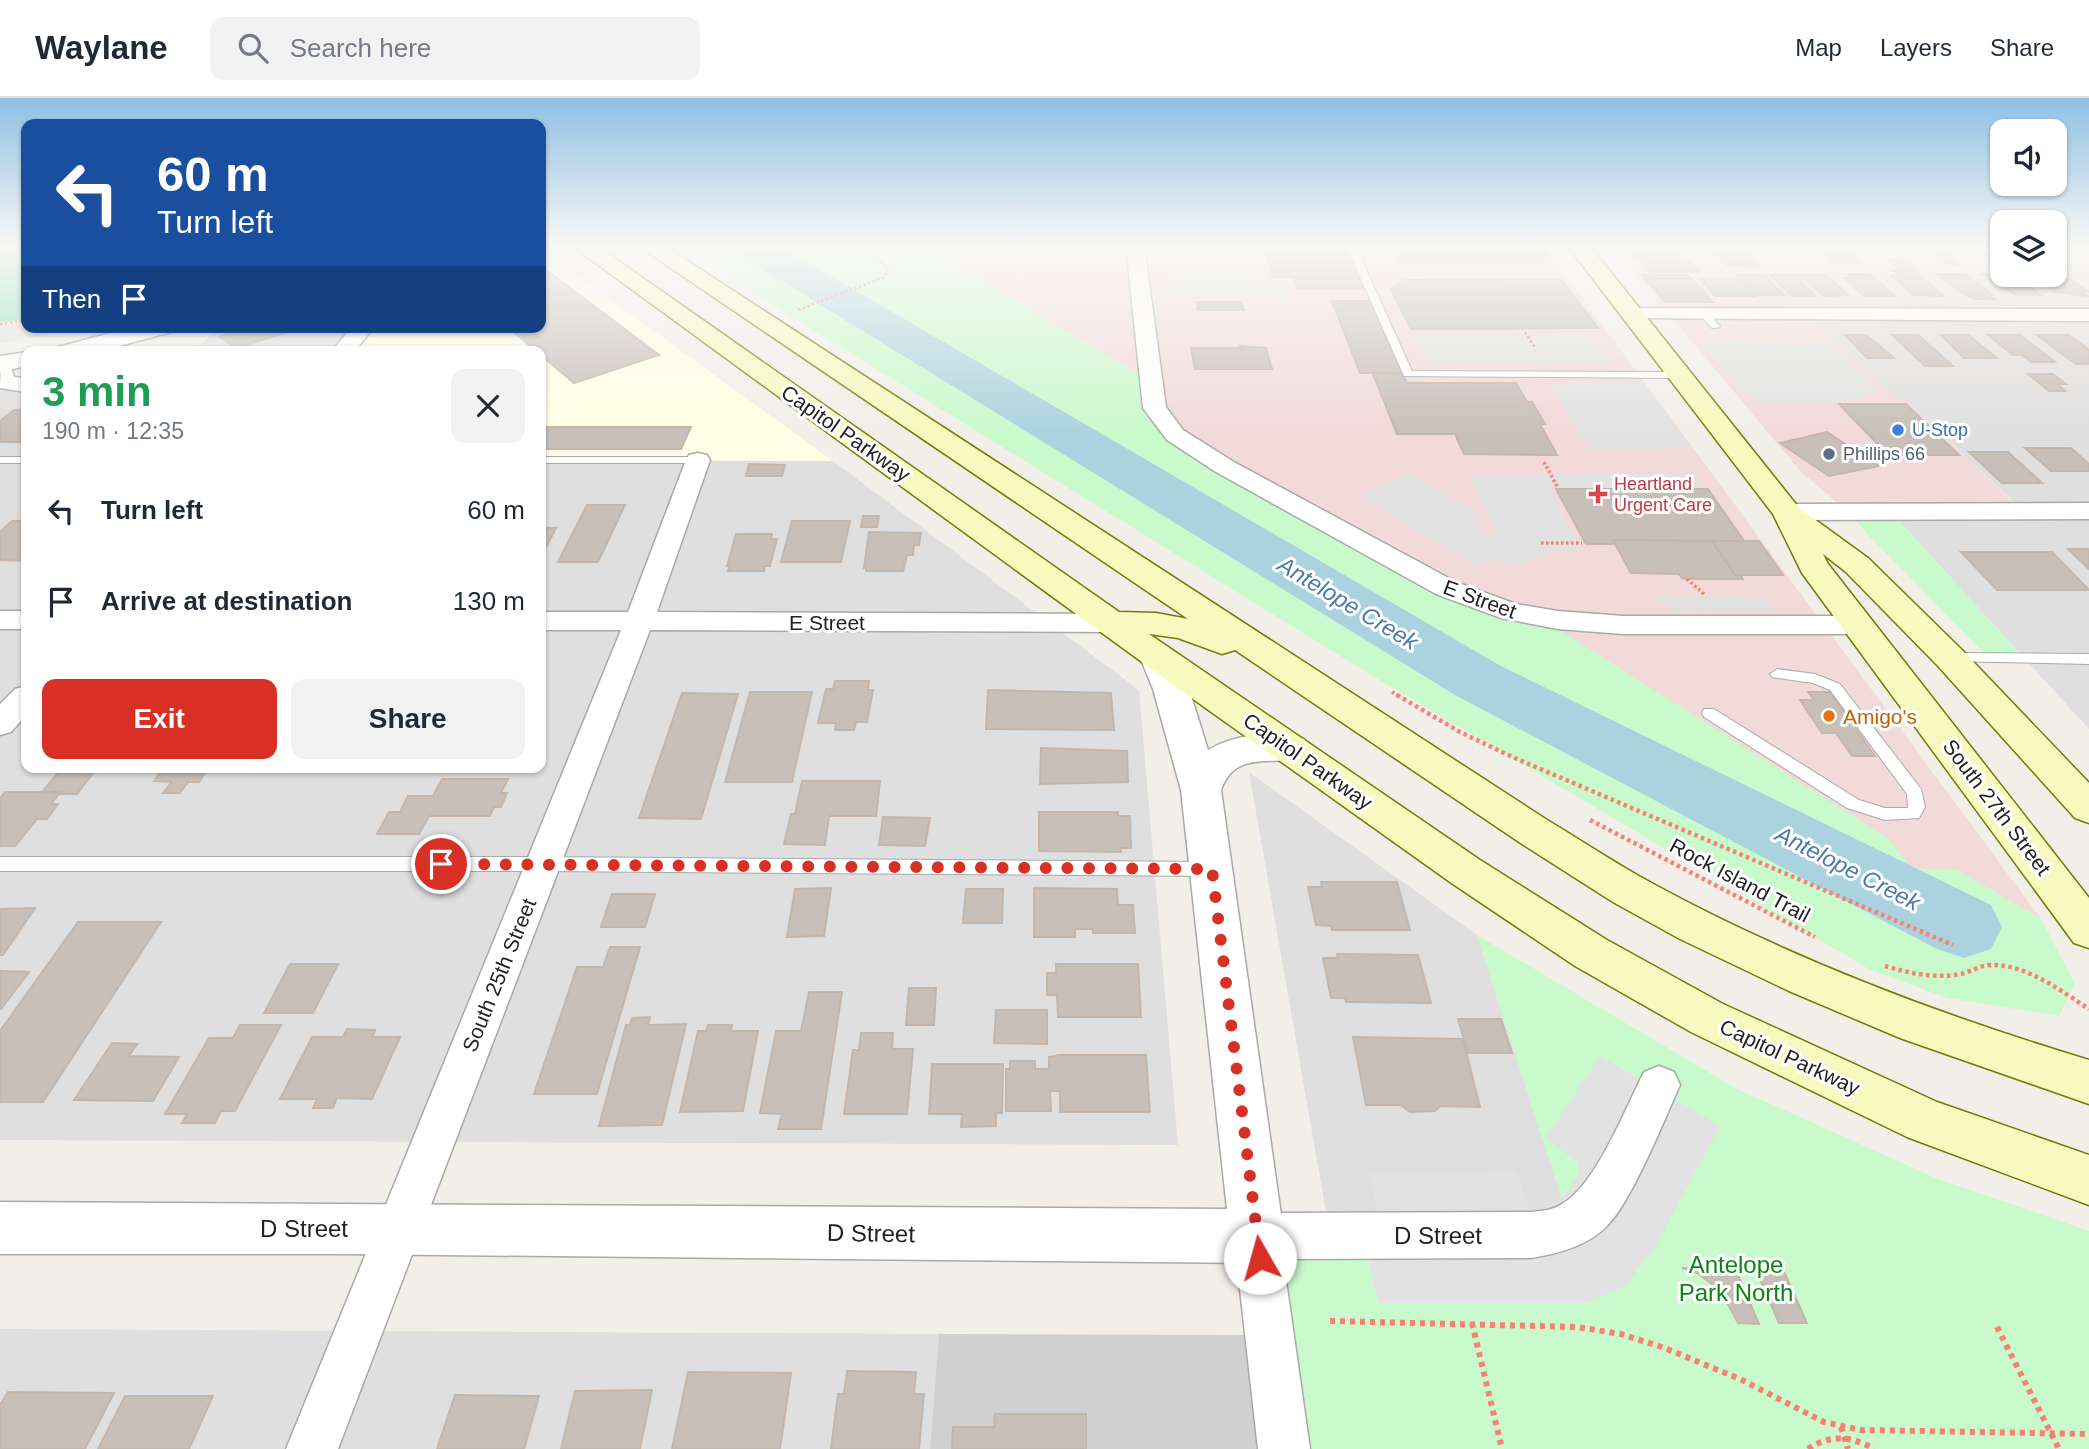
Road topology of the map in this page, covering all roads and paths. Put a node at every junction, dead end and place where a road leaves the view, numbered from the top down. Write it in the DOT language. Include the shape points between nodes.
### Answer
graph roads {
  1 [pos="671,308"];
  2 [pos="747,308"];
  3 [pos="1143,308"];
  4 [pos="1378,308"];
  5 [pos="1627,308"];
  6 [pos="791,313"];
  7 [pos="1632,314"];
  8 [pos="2089,315"];
  9 [pos="803,320"];
  10 [pos="21,321"];
  11 [pos="0,324"];
  12 [pos="1525,332"];
  13 [pos="139,333"];
  14 [pos="90,346"];
  15 [pos="1536,349"];
  16 [pos="21,360"];
  17 [pos="0,364"];
  18 [pos="1679,375"];
  19 [pos="21,384"];
  20 [pos="0,460"];
  21 [pos="21,460"];
  22 [pos="546,460"];
  23 [pos="698,460"];
  24 [pos="1544,463"];
  25 [pos="1558,488"];
  26 [pos="2089,511"];
  27 [pos="1787,512"];
  28 [pos="1541,543"];
  29 [pos="1583,543"];
  30 [pos="1687,579"];
  31 [pos="1704,594"];
  32 [pos="0,620"];
  33 [pos="21,620"];
  34 [pos="546,621"];
  35 [pos="639,621"];
  36 [pos="1113,623"];
  37 [pos="1857,625"];
  38 [pos="1156,656"];
  39 [pos="1950,659"];
  40 [pos="2089,659"];
  41 [pos="1777,674"];
  42 [pos="1381,686"];
  43 [pos="1404,699"];
  44 [pos="21,701"];
  45 [pos="1709,713"];
  46 [pos="0,724"];
  47 [pos="1412,732"];
  48 [pos="1291,748"];
  49 [pos="1201,790"];
  50 [pos="2089,808"];
  51 [pos="1583,817"];
  52 [pos="0,864"];
  53 [pos="543,864"];
  54 [pos="1212,869"];
  55 [pos="2089,930"];
  56 [pos="1822,940"];
  57 [pos="1953,945"];
  58 [pos="1880,965"];
  59 [pos="2089,1009"];
  60 [pos="2089,1082"];
  61 [pos="1659,1085"];
  62 [pos="1925,1121"];
  63 [pos="2089,1180"];
  64 [pos="2089,1190"];
  65 [pos="0,1228"];
  66 [pos="399,1228"];
  67 [pos="1257,1236"];
  68 [pos="1330,1321"];
  69 [pos="1472,1322"];
  70 [pos="1997,1327"];
  71 [pos="1841,1426"];
  72 [pos="2051,1433"];
  73 [pos="2089,1434"];
  74 [pos="1845,1438"];
  75 [pos="312,1449"];
  76 [pos="1284,1449"];
  77 [pos="1502,1449"];
  78 [pos="1808,1449"];
  79 [pos="1848,1449"];
  80 [pos="1874,1449"];
  81 [pos="2059,1449"];
  1 -- 36 [label="main road, Capitol Parkway"];
  2 -- 47 [label="main road"];
  3 -- 37 [label="street, E Street" via="1155,408 1166,425 1189,446 1237,474 1446,588 1511,612 1558,620 1623,625"];
  4 -- 18 [label="lane" via="1408,374"];
  5 -- 7 [label="main road, South 27th Street"];
  6 -- 9 [label="path"];
  7 -- 8 [label="street" via="1709,320"];
  7 -- 18 [label="main road, South 27th Street"];
  10 -- 11 [label="path"];
  12 -- 15 [label="path"];
  13 -- 14 [label="street"];
  16 -- 17 [label="street"];
  17 -- 19 [label="street" via="3,382"];
  18 -- 27 [label="main road, South 27th Street"];
  20 -- 21 [label="lane"];
  22 -- 23 [label="lane"];
  23 -- 35 [label="street, South 25th Street"];
  24 -- 25 [label="path"];
  26 -- 27 [label="street"];
  27 -- 37 [label="main road, South 27th Street" via="1813,566"];
  27 -- 39 [label="main road, South 27th Street" via="1857,565"];
  28 -- 29 [label="path"];
  30 -- 31 [label="path"];
  32 -- 33 [label="street"];
  34 -- 35 [label="street, E Street"];
  35 -- 36 [label="street, E Street"];
  35 -- 53 [label="street, South 25th Street"];
  36 -- 38 [label="main road, Capitol Parkway"];
  36 -- 47 [label="main road" via="1160,622 1205,634"];
  37 -- 55 [label="main road, South 27th Street"];
  38 -- 48 [label="main road, Capitol Parkway"];
  38 -- 49 [label="street" via="1180,710 1187,752"];
  39 -- 40 [label="lane"];
  39 -- 50 [label="main road, South 27th Street"];
  41 -- 45 [label="lane" via="1826,682 1843,695 1915,793 1913,814 1885,814 1853,804"];
  42 -- 43 [label="path"];
  43 -- 47 [label="path"];
  43 -- 57 [label="path" via="1517,758"];
  44 -- 46 [label="street"];
  47 -- 60 [label="main road" via="1615,881 1722,940 1909,1022"];
  48 -- 49 [label="street" via="1252,749 1225,757 1210,769"];
  48 -- 62 [label="main road, Capitol Parkway" via="1534,918 1632,977 1707,1018"];
  49 -- 54 [label="street"];
  51 -- 56 [label="path, Rock Island Trail"];
  52 -- 53 [label="lane"];
  53 -- 54 [label="lane"];
  53 -- 66 [label="street, South 25th Street"];
  54 -- 67 [label="street"];
  58 -- 59 [label="path" via="1926,975 1999,966 2039,979"];
  61 -- 67 [label="street, D Street" via="1605,1194 1571,1227 1531,1234"];
  62 -- 63 [label="main road, Capitol Parkway"];
  62 -- 64 [label="main road"];
  65 -- 66 [label="street, D Street"];
  66 -- 67 [label="street, D Street"];
  66 -- 75 [label="street, South 25th Street"];
  67 -- 76 [label="street"];
  68 -- 69 [label="path"];
  69 -- 71 [label="path" via="1621,1334 1729,1375 1824,1423"];
  69 -- 77 [label="path"];
  70 -- 72 [label="path"];
  71 -- 72 [label="path"];
  71 -- 74 [label="path"];
  72 -- 73 [label="path"];
  72 -- 81 [label="path"];
  74 -- 78 [label="path" via="1828,1438"];
  74 -- 79 [label="path"];
  74 -- 80 [label="path"];
}
